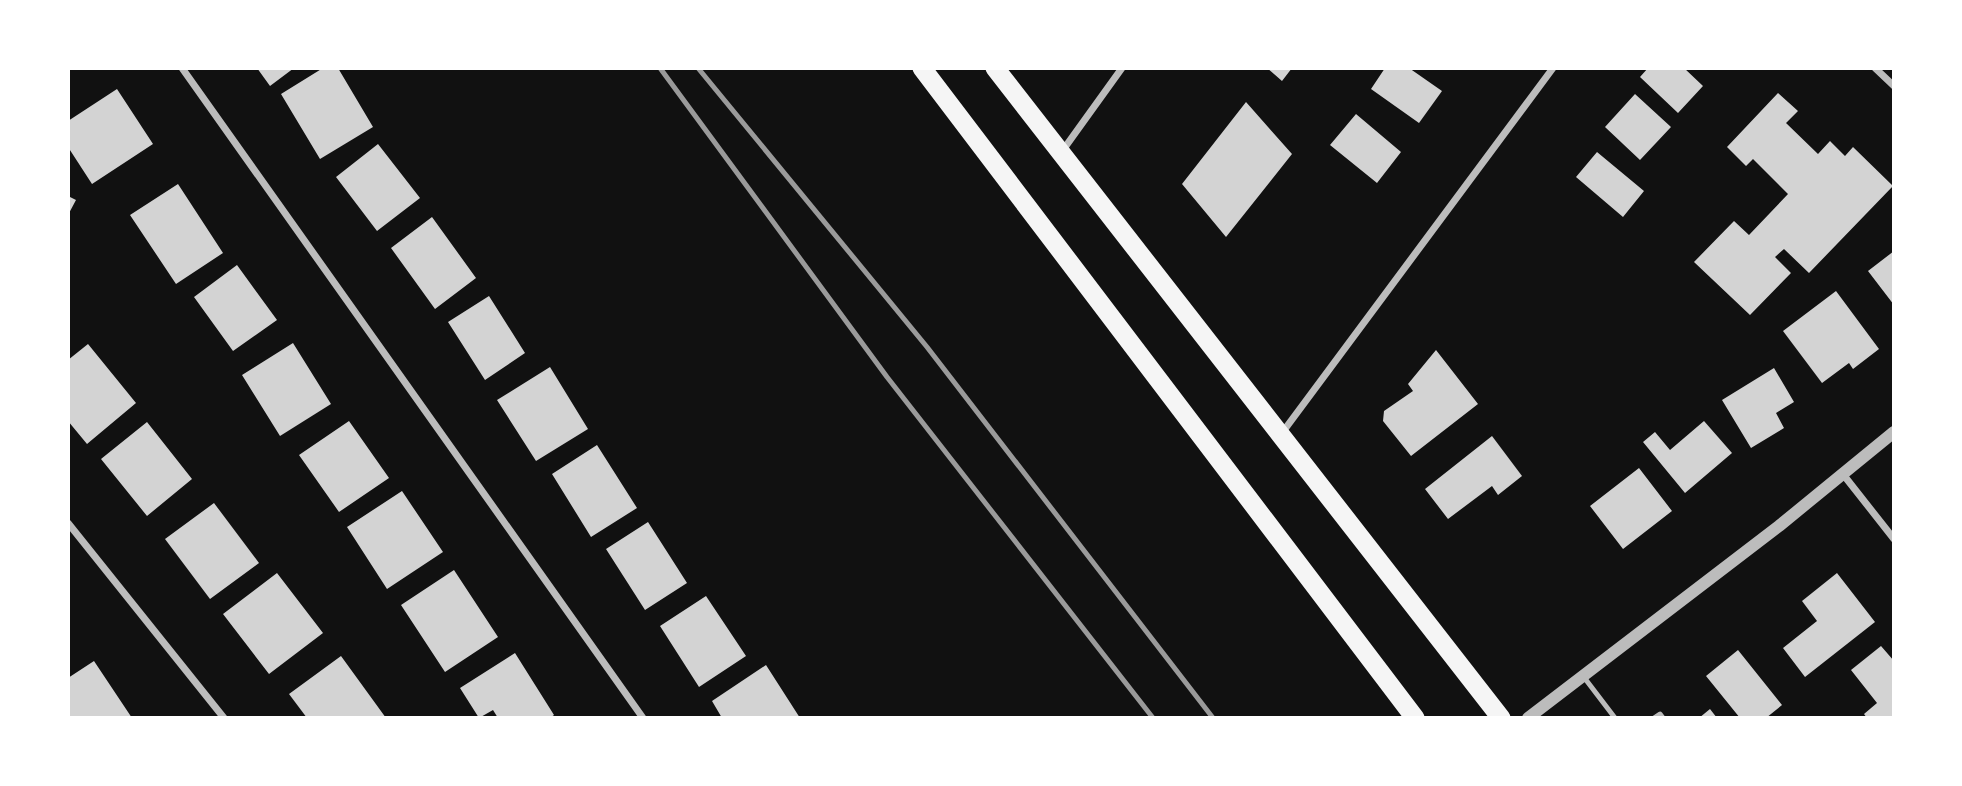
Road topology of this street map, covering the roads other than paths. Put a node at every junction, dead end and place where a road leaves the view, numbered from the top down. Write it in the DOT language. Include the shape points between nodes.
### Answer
graph roads {
  1 [pos="182,68"];
  2 [pos="922,68"];
  3 [pos="995,68"];
  4 [pos="1122,68"];
  5 [pos="1553,68"];
  6 [pos="1875,68"];
  7 [pos="1894,86"];
  8 [pos="1060,154"];
  9 [pos="1894,432"];
  10 [pos="1281,434"];
  11 [pos="1842,473"];
  12 [pos="68,523"];
  13 [pos="1894,538"];
  14 [pos="1583,677"];
  15 [pos="224,718"];
  16 [pos="643,718"];
  17 [pos="1415,718"];
  18 [pos="1501,718"];
  19 [pos="1528,718"];
  20 [pos="1615,718"];
  21 [pos="1654,718"];
  22 [pos="1663,718"];
  1 -- 16 [label="street"];
  2 -- 17 [label="highway"];
  3 -- 8 [label="highway"];
  4 -- 8 [label="street"];
  5 -- 10 [label="street"];
  6 -- 7 [label="street"];
  8 -- 10 [label="highway"];
  9 -- 11 [label="street"];
  10 -- 18 [label="highway"];
  11 -- 13 [label="street"];
  11 -- 14 [label="street"];
  12 -- 15 [label="street"];
  14 -- 19 [label="street"];
  14 -- 20 [label="lane"];
  21 -- 22 [label="lane" via="1660,713"];
}
